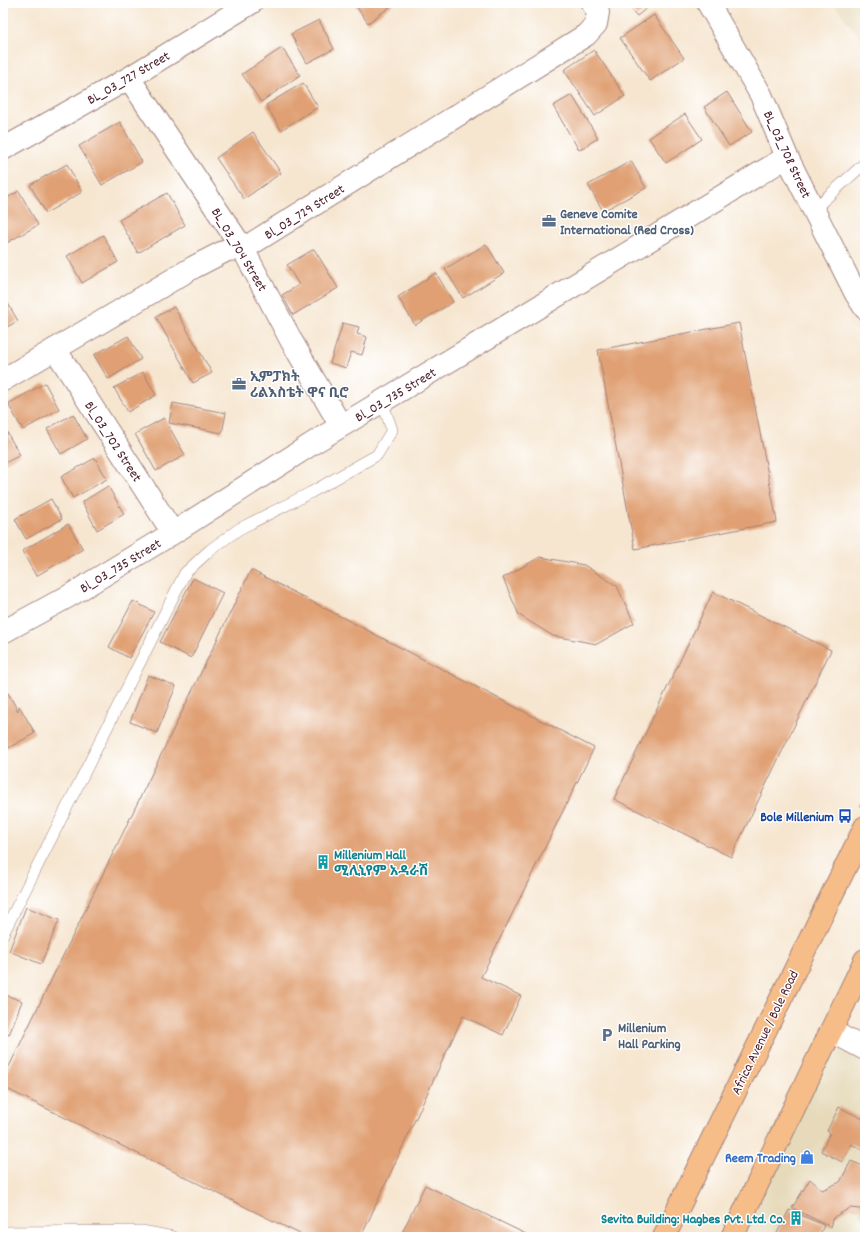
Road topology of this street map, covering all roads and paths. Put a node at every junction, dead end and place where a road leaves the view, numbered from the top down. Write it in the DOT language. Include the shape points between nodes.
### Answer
graph roads {
  1 [pos="251,3"];
  2 [pos="592,3"];
  3 [pos="708,3"];
  4 [pos="129,78"];
  5 [pos="3,149"];
  6 [pos="787,157"];
  7 [pos="865,163"];
  8 [pos="814,208"];
  9 [pos="243,249"];
  10 [pos="865,308"];
  11 [pos="55,349"];
  12 [pos="3,380"];
  13 [pos="382,401"];
  14 [pos="341,426"];
  15 [pos="173,534"];
  16 [pos="3,632"];
  17 [pos="865,827"];
  18 [pos="3,934"];
  19 [pos="865,960"];
  20 [pos="831,1031"];
  21 [pos="865,1049"];
  22 [pos="3,1232"];
  23 [pos="173,1237"];
  24 [pos="664,1237"];
  25 [pos="732,1237"];
  1 -- 4 [label="street, BL_03_727 Street"];
  2 -- 9 [label="street, Bl_03_729 Street" via="598,12 596,24 586,34"];
  3 -- 6 [label="street, BL_03_708 Street" via="761,95"];
  4 -- 5 [label="street, BL_03_727 Street"];
  4 -- 9 [label="street, BL_03_704 Street"];
  6 -- 8 [label="street, BL_03_708 Street"];
  6 -- 13 [label="street, Bl_03_735 Street"];
  7 -- 8 [label="lane"];
  8 -- 10 [label="street, BL_03_708 Street"];
  9 -- 11 [label="street, Bl_03_729 Street" via="227,250 200,264"];
  9 -- 14 [label="street, BL_03_704 Street" via="292,342"];
  11 -- 12 [label="street, Bl_03_729 Street"];
  11 -- 15 [label="street, Bl_03_702 Street"];
  13 -- 14 [label="street, Bl_03_735 Street"];
  13 -- 18 [label="lane" via="392,430 377,455 239,529 210,550 185,573"];
  14 -- 15 [label="street, Bl_03_735 Street"];
  15 -- 16 [label="street, Bl_03_735 Street"];
  17 -- 24 [label="main road, Africa Avenue / Bole Road"];
  19 -- 20 [label="main road"];
  20 -- 21 [label="street"];
  20 -- 25 [label="main road"];
  22 -- 23 [label="lane" via="142,1231"];
}
